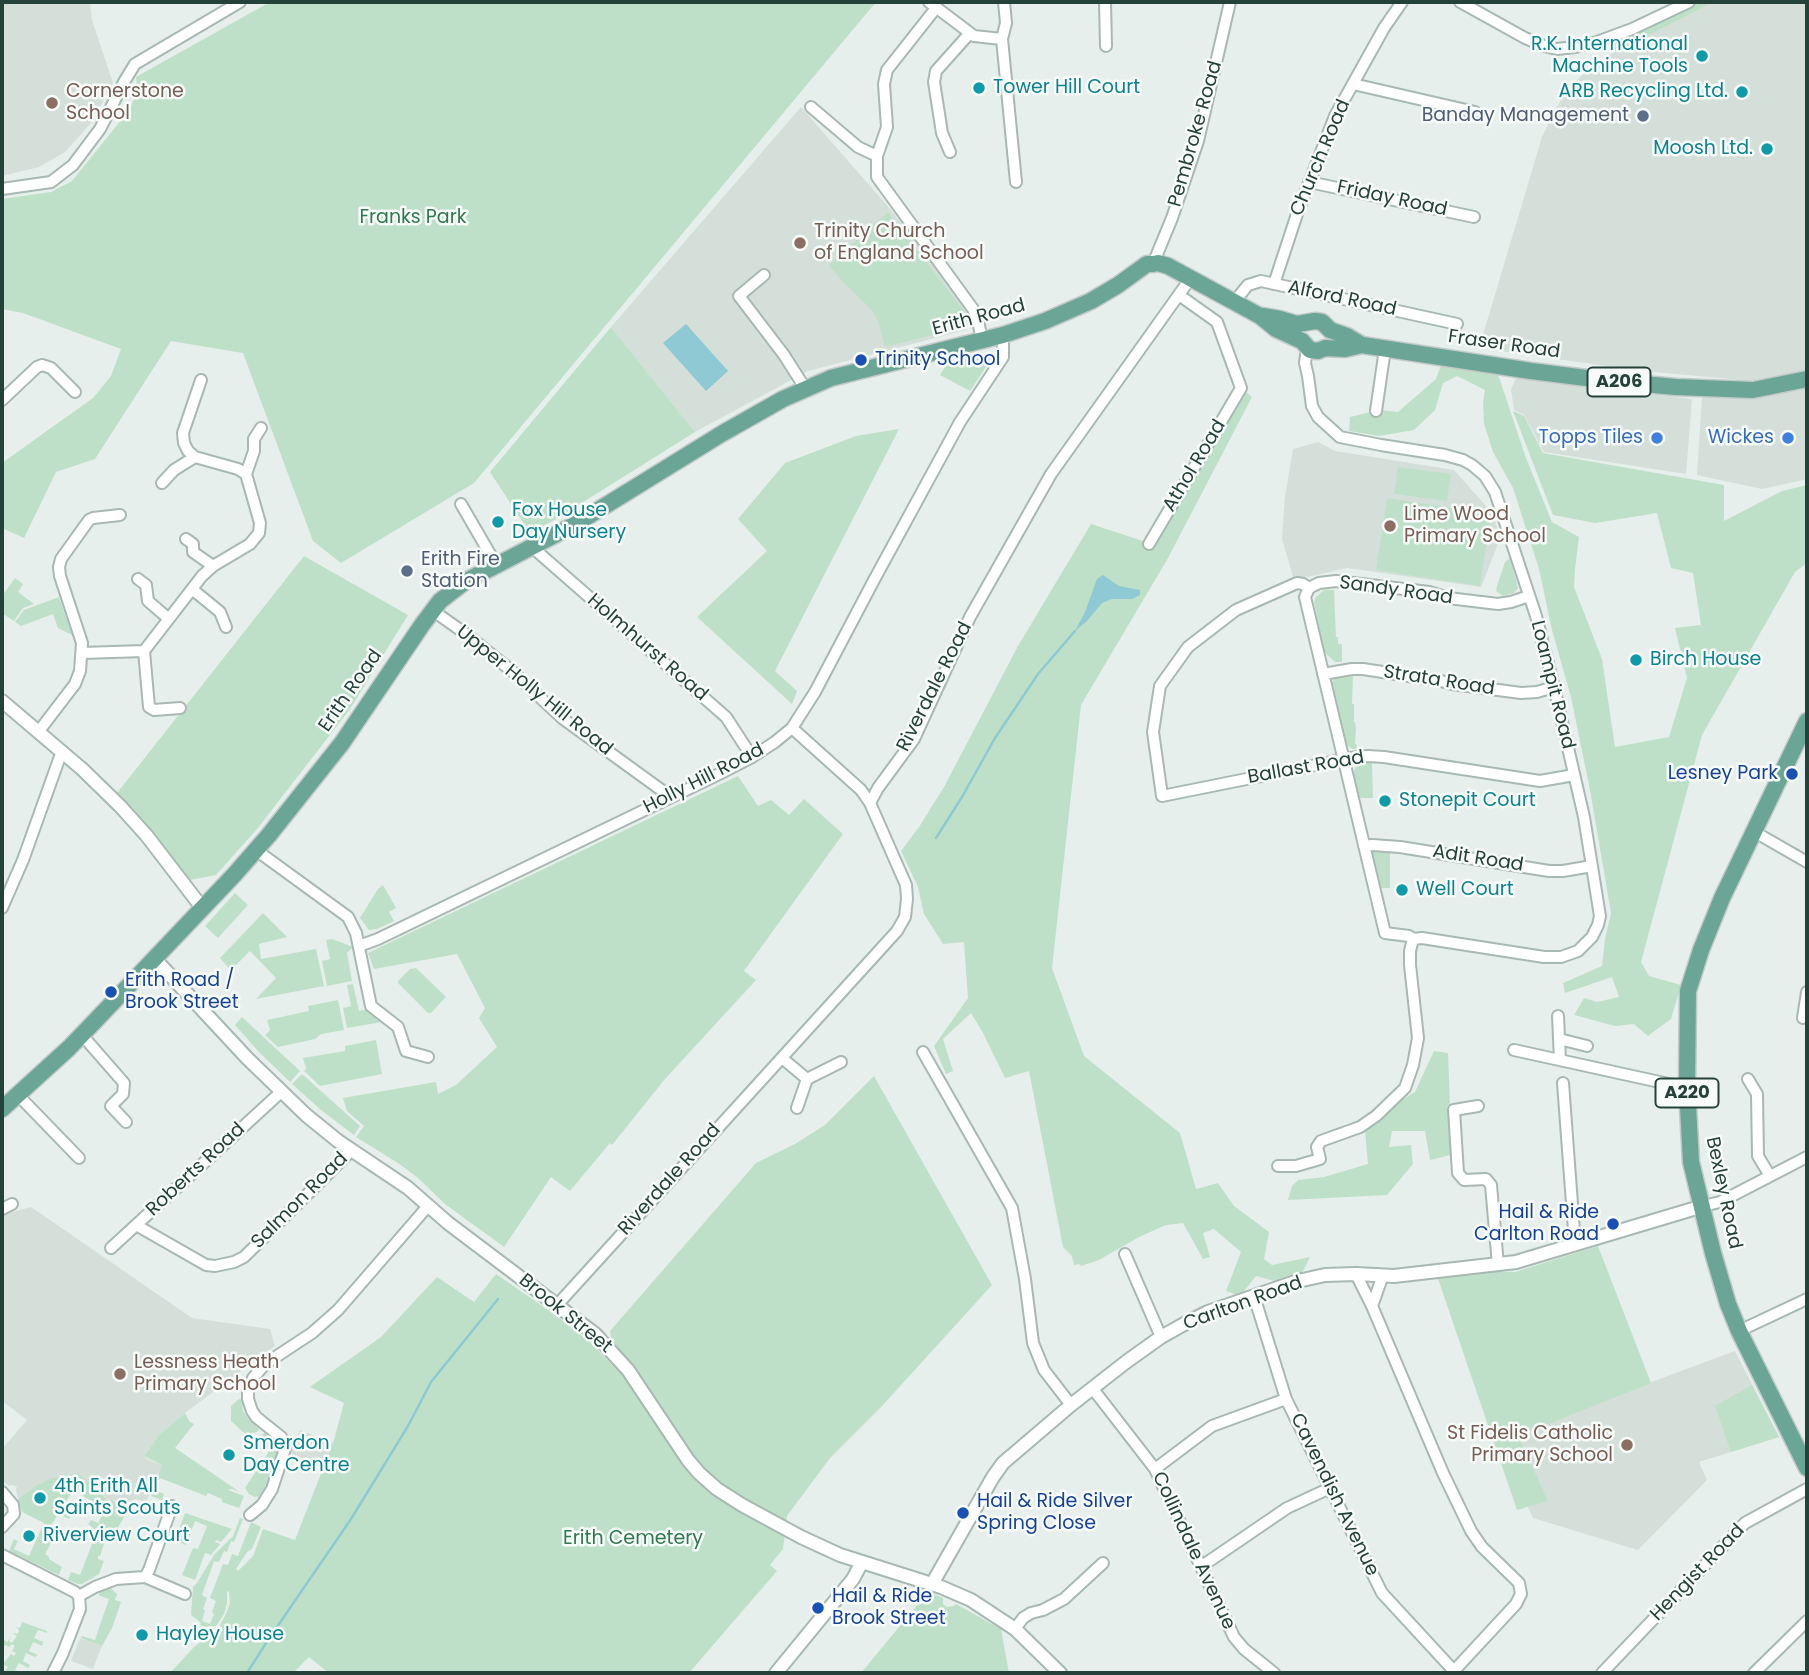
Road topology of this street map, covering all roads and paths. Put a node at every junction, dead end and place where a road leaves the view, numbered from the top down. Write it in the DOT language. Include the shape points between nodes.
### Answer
graph roads {
  1 [pos="240,2"];
  2 [pos="1004,2"];
  3 [pos="1105,2"];
  4 [pos="1230,2"];
  5 [pos="1402,2"];
  6 [pos="1460,2"];
  7 [pos="1689,2"];
  8 [pos="932,5"];
  9 [pos="970,33"];
  10 [pos="1002,39"];
  11 [pos="1106,46"];
  12 [pos="1353,84"];
  13 [pos="811,107"];
  14 [pos="1475,112"];
  15 [pos="950,152"];
  16 [pos="877,156"];
  17 [pos="1016,182"];
  18 [pos="1309,182"];
  19 [pos="2,189"];
  20 [pos="1474,217"];
  21 [pos="1153,264"];
  22 [pos="764,275"];
  23 [pos="1190,279"];
  24 [pos="1274,284"];
  25 [pos="1179,295"];
  26 [pos="1234,302"];
  27 [pos="1260,316"];
  28 [pos="1307,323"];
  29 [pos="1457,324"];
  30 [pos="1331,330"];
  31 [pos="1003,335"];
  32 [pos="982,340"];
  33 [pos="1362,345"];
  34 [pos="1313,347"];
  35 [pos="1385,349"];
  36 [pos="201,380"];
  37 [pos="1807,380"];
  38 [pos="805,388"];
  39 [pos="75,392"];
  40 [pos="2,400"];
  41 [pos="1376,411"];
  42 [pos="261,428"];
  43 [pos="195,457"];
  44 [pos="246,474"];
  45 [pos="162,483"];
  46 [pos="461,504"];
  47 [pos="120,515"];
  48 [pos="186,539"];
  49 [pos="1149,544"];
  50 [pos="532,547"];
  51 [pos="497,565"];
  52 [pos="213,566"];
  53 [pos="138,579"];
  54 [pos="1309,588"];
  55 [pos="192,589"];
  56 [pos="1530,596"];
  57 [pos="432,610"];
  58 [pos="169,619"];
  59 [pos="226,627"];
  60 [pos="144,651"];
  61 [pos="82,653"];
  62 [pos="1323,674"];
  63 [pos="1554,687"];
  64 [pos="2,701"];
  65 [pos="180,708"];
  66 [pos="1807,724"];
  67 [pos="792,727"];
  68 [pos="39,731"];
  69 [pos="62,751"];
  70 [pos="752,757"];
  71 [pos="1344,760"];
  72 [pos="1574,775"];
  73 [pos="1162,796"];
  74 [pos="671,797"];
  75 [pos="870,803"];
  76 [pos="1753,831"];
  77 [pos="1364,846"];
  78 [pos="256,850"];
  79 [pos="1807,862"];
  80 [pos="1592,866"];
  81 [pos="2,908"];
  82 [pos="202,909"];
  83 [pos="1413,939"];
  84 [pos="359,946"];
  85 [pos="155,959"];
  86 [pos="1807,992"];
  87 [pos="1558,1016"];
  88 [pos="1803,1018"];
  89 [pos="82,1035"];
  90 [pos="1559,1040"];
  91 [pos="1587,1046"];
  92 [pos="1514,1050"];
  93 [pos="923,1052"];
  94 [pos="428,1056"];
  95 [pos="782,1058"];
  96 [pos="1560,1060"];
  97 [pos="841,1062"];
  98 [pos="807,1079"];
  99 [pos="1748,1079"];
  100 [pos="1563,1083"];
  101 [pos="1687,1088"];
  102 [pos="281,1092"];
  103 [pos="17,1094"];
  104 [pos="1478,1107"];
  105 [pos="797,1108"];
  106 [pos="2,1109"];
  107 [pos="126,1122"];
  108 [pos="352,1150"];
  109 [pos="1807,1157"];
  110 [pos="79,1158"];
  111 [pos="1279,1166"];
  112 [pos="1770,1176"];
  113 [pos="428,1206"];
  114 [pos="1703,1206"];
  115 [pos="136,1225"];
  116 [pos="1575,1244"];
  117 [pos="111,1248"];
  118 [pos="1125,1254"];
  119 [pos="1498,1265"];
  120 [pos="1356,1274"];
  121 [pos="1383,1275"];
  122 [pos="1254,1296"];
  123 [pos="1807,1299"];
  124 [pos="558,1304"];
  125 [pos="1372,1307"];
  126 [pos="1739,1331"];
  127 [pos="1161,1337"];
  128 [pos="1093,1389"];
  129 [pos="1286,1399"];
  130 [pos="1071,1405"];
  131 [pos="1807,1468"];
  132 [pos="1155,1469"];
  133 [pos="1330,1488"];
  134 [pos="1807,1489"];
  135 [pos="2,1492"];
  136 [pos="173,1506"];
  137 [pos="250,1515"];
  138 [pos="2,1527"];
  139 [pos="2,1555"];
  140 [pos="862,1562"];
  141 [pos="1103,1563"];
  142 [pos="1202,1566"];
  143 [pos="145,1577"];
  144 [pos="932,1584"];
  145 [pos="185,1594"];
  146 [pos="79,1596"];
  147 [pos="1807,1621"];
  148 [pos="1015,1629"];
  149 [pos="1453,1672"];
  150 [pos="53,1673"];
  151 [pos="776,1673"];
  152 [pos="1060,1673"];
  153 [pos="1274,1673"];
  154 [pos="1602,1673"];
  155 [pos="1754,1673"];
  1 -- 19 [label="street" via="135,64 100,129 73,164 51,181"];
  2 -- 10 [label="street"];
  3 -- 11 [label="street"];
  4 -- 21 [label="street, Pembroke Road" via="1198,141"];
  5 -- 12 [label="street, Church Road"];
  6 -- 7 [label="street" via="1525,38 1557,49 1597,42"];
  8 -- 9 [label="street"];
  8 -- 16 [label="street" via="887,70 887,127"];
  9 -- 10 [label="street"];
  9 -- 15 [label="street" via="936,71 934,82 942,133"];
  10 -- 17 [label="street"];
  12 -- 14 [label="street"];
  12 -- 18 [label="street, Church Road"];
  13 -- 16 [label="street" via="859,147"];
  16 -- 32 [label="street" via="877,177 974,309"];
  18 -- 20 [label="street, Friday Road"];
  18 -- 24 [label="street, Church Road"];
  21 -- 23 [label="main road, Fraser Road / A206"];
  21 -- 31 [label="main road, Erith Road" via="1091,301"];
  22 -- 38 [label="street" via="739,296"];
  23 -- 25 [label="street, Riverdale Road"];
  23 -- 26 [label="main road, Fraser Road / A206"];
  24 -- 26 [label="street, Alford Road" via="1248,285"];
  24 -- 29 [label="street, Alford Road"];
  25 -- 49 [label="street, Athol Road" via="1217,322 1241,388"];
  25 -- 75 [label="street, Riverdale Road" via="1051,474 970,618 914,739"];
  26 -- 27 [label="main road, Fraser Road / A206"];
  27 -- 28 [label="main road, Fraser Road / A206"];
  27 -- 34 [label="main road, Fraser Road / A206"];
  28 -- 30 [label="main road, Fraser Road / A206" via="1322,322"];
  28 -- 34 [label="main road" via="1301,334"];
  30 -- 33 [label="main road, Fraser Road / A206"];
  30 -- 34 [label="main road" via="1330,342"];
  31 -- 32 [label="main road, Erith Road"];
  31 -- 67 [label="street, Holly Hill Road" via="1003,356 960,422"];
  32 -- 38 [label="main road, Erith Road"];
  33 -- 34 [label="main road, Fraser Road / A206"];
  33 -- 35 [label="main road, Fraser Road / A206"];
  34 -- 56 [label="street, Loampit Road" via="1305,363 1312,406 1340,437 1453,457 1479,470 1499,502"];
  35 -- 37 [label="main road, Fraser Road / A206" via="1676,387 1753,390"];
  35 -- 41 [label="street"];
  36 -- 43 [label="street" via="183,433 188,451"];
  38 -- 50 [label="main road, Erith Road"];
  39 -- 40 [label="street" via="42,365 9,386"];
  42 -- 44 [label="street"];
  43 -- 44 [label="street"];
  43 -- 45 [label="street"];
  44 -- 52 [label="street" via="261,528 250,544"];
  46 -- 51 [label="street"];
  47 -- 61 [label="street" via="89,520 60,562"];
  48 -- 52 [label="street" via="194,552"];
  50 -- 51 [label="main road, Erith Road"];
  50 -- 70 [label="street, Holmhurst Road" via="726,717"];
  51 -- 57 [label="main road, Erith Road" via="452,590"];
  52 -- 55 [label="street"];
  53 -- 58 [label="street" via="146,585 148,601"];
  54 -- 56 [label="street, Sandy Road" via="1319,583 1353,583 1498,604"];
  54 -- 62 [label="street" via="1304,597"];
  54 -- 73 [label="street, Sandy Road" via="1297,583 1236,610 1188,648 1160,686 1153,732"];
  55 -- 58 [label="street"];
  55 -- 59 [label="street" via="220,612"];
  56 -- 63 [label="street, Loampit Road"];
  57 -- 74 [label="street, Upper Holly Hill Road" via="562,718"];
  57 -- 78 [label="main road, Erith Road" via="342,743"];
  58 -- 60 [label="street"];
  60 -- 61 [label="street"];
  60 -- 65 [label="street" via="149,707"];
  61 -- 68 [label="street" via="75,684"];
  62 -- 63 [label="street, Strata Road" via="1363,669 1521,693"];
  62 -- 71 [label="street"];
  63 -- 72 [label="street, Loampit Road"];
  64 -- 68 [label="street"];
  66 -- 76 [label="main road, Bexley Road / A220"];
  67 -- 70 [label="street, Holly Hill Road"];
  67 -- 75 [label="street"];
  68 -- 69 [label="street"];
  69 -- 81 [label="street"];
  69 -- 82 [label="street" via="147,836"];
  70 -- 74 [label="street, Holly Hill Road"];
  71 -- 72 [label="street, Ballast Road" via="1384,757 1540,781"];
  71 -- 73 [label="street, Ballast Road"];
  71 -- 77 [label="street"];
  72 -- 80 [label="street, Loampit Road"];
  74 -- 84 [label="street, Holly Hill Road"];
  75 -- 95 [label="street, Riverdale Road" via="906,885 905,917"];
  76 -- 79 [label="street"];
  76 -- 101 [label="main road, Bexley Road / A220" via="1722,898 1689,991"];
  77 -- 80 [label="street, Adit Road" via="1400,847 1549,871"];
  77 -- 83 [label="street" via="1383,931"];
  78 -- 82 [label="main road, Erith Road"];
  78 -- 84 [label="street" via="343,912 353,923"];
  80 -- 83 [label="street, Loampit Road" via="1600,908 1598,925 1590,941 1570,955 1553,958"];
  82 -- 85 [label="main road, Erith Road"];
  83 -- 111 [label="street" via="1410,965 1418,1038 1405,1088 1360,1127 1321,1141 1317,1147 1320,1159"];
  84 -- 94 [label="street" via="371,1006 398,1027 406,1051"];
  85 -- 89 [label="main road, Erith Road"];
  85 -- 102 [label="street, Brook Street"];
  86 -- 88 [label="street"];
  87 -- 90 [label="street"];
  89 -- 103 [label="main road, Erith Road"];
  89 -- 107 [label="street" via="124,1083 123,1094 111,1106"];
  90 -- 91 [label="street"];
  90 -- 96 [label="street"];
  92 -- 96 [label="street"];
  93 -- 130 [label="street" via="1012,1208 1033,1343 1044,1370"];
  95 -- 98 [label="street"];
  95 -- 124 [label="street, Riverdale Road"];
  96 -- 101 [label="street"];
  97 -- 98 [label="street"];
  98 -- 105 [label="street"];
  99 -- 112 [label="street" via="1757,1094 1758,1156"];
  100 -- 116 [label="street"];
  101 -- 114 [label="main road, Bexley Road / A220" via="1691,1162"];
  102 -- 108 [label="street, Brook Street"];
  102 -- 115 [label="street, Roberts Road"];
  103 -- 106 [label="main road, Erith Road"];
  103 -- 110 [label="street"];
  104 -- 119 [label="street" via="1454,1110 1458,1173 1464,1180 1486,1179 1491,1185"];
  108 -- 113 [label="street, Brook Street"];
  108 -- 115 [label="street, Salmon Road" via="234,1262 206,1265"];
  109 -- 112 [label="street"];
  112 -- 114 [label="street"];
  113 -- 124 [label="street, Brook Street"];
  113 -- 137 [label="street" via="338,1310 253,1378 248,1399 256,1417 281,1437 285,1449 271,1489"];
  114 -- 116 [label="street, Carlton Road"];
  114 -- 126 [label="main road, Bexley Road / A220" via="1716,1264"];
  115 -- 117 [label="street, Roberts Road"];
  116 -- 119 [label="street, Carlton Road"];
  118 -- 127 [label="street"];
  119 -- 121 [label="street, Carlton Road"];
  120 -- 121 [label="street, Carlton Road"];
  120 -- 122 [label="street, Carlton Road" via="1325,1275"];
  120 -- 125 [label="street"];
  121 -- 125 [label="street"];
  122 -- 127 [label="street, Carlton Road" via="1208,1312"];
  122 -- 129 [label="street, Cavendish Avenue"];
  123 -- 126 [label="street"];
  124 -- 140 [label="street, Brook Street" via="595,1334 628,1370 688,1460 717,1489 801,1537"];
  125 -- 149 [label="street" via="1471,1531 1519,1583 1521,1594 1516,1604"];
  126 -- 131 [label="main road, Bexley Road / A220"];
  127 -- 128 [label="street, Carlton Road"];
  128 -- 130 [label="street, Carlton Road"];
  128 -- 132 [label="street, Collindale Avenue"];
  129 -- 132 [label="street" via="1212,1426"];
  129 -- 133 [label="street, Cavendish Avenue"];
  130 -- 144 [label="street, Carlton Road" via="1003,1463"];
  132 -- 142 [label="street, Collindale Avenue"];
  133 -- 142 [label="street" via="1287,1508"];
  133 -- 149 [label="street, Cavendish Avenue" via="1382,1593"];
  134 -- 154 [label="street, Hengist Road" via="1745,1523"];
  135 -- 138 [label="street" via="15,1514"];
  136 -- 143 [label="street"];
  139 -- 146 [label="street"];
  140 -- 144 [label="street, Brook Street"];
  140 -- 151 [label="street"];
  141 -- 148 [label="street" via="1064,1599 1031,1613"];
  142 -- 153 [label="street, Collindale Avenue" via="1234,1637"];
  143 -- 145 [label="street"];
  143 -- 146 [label="street" via="116,1578"];
  144 -- 148 [label="street, Brook Street" via="971,1600"];
  146 -- 150 [label="street" via="80,1609"];
  147 -- 155 [label="street"];
  148 -- 152 [label="street, Brook Street"];
}
